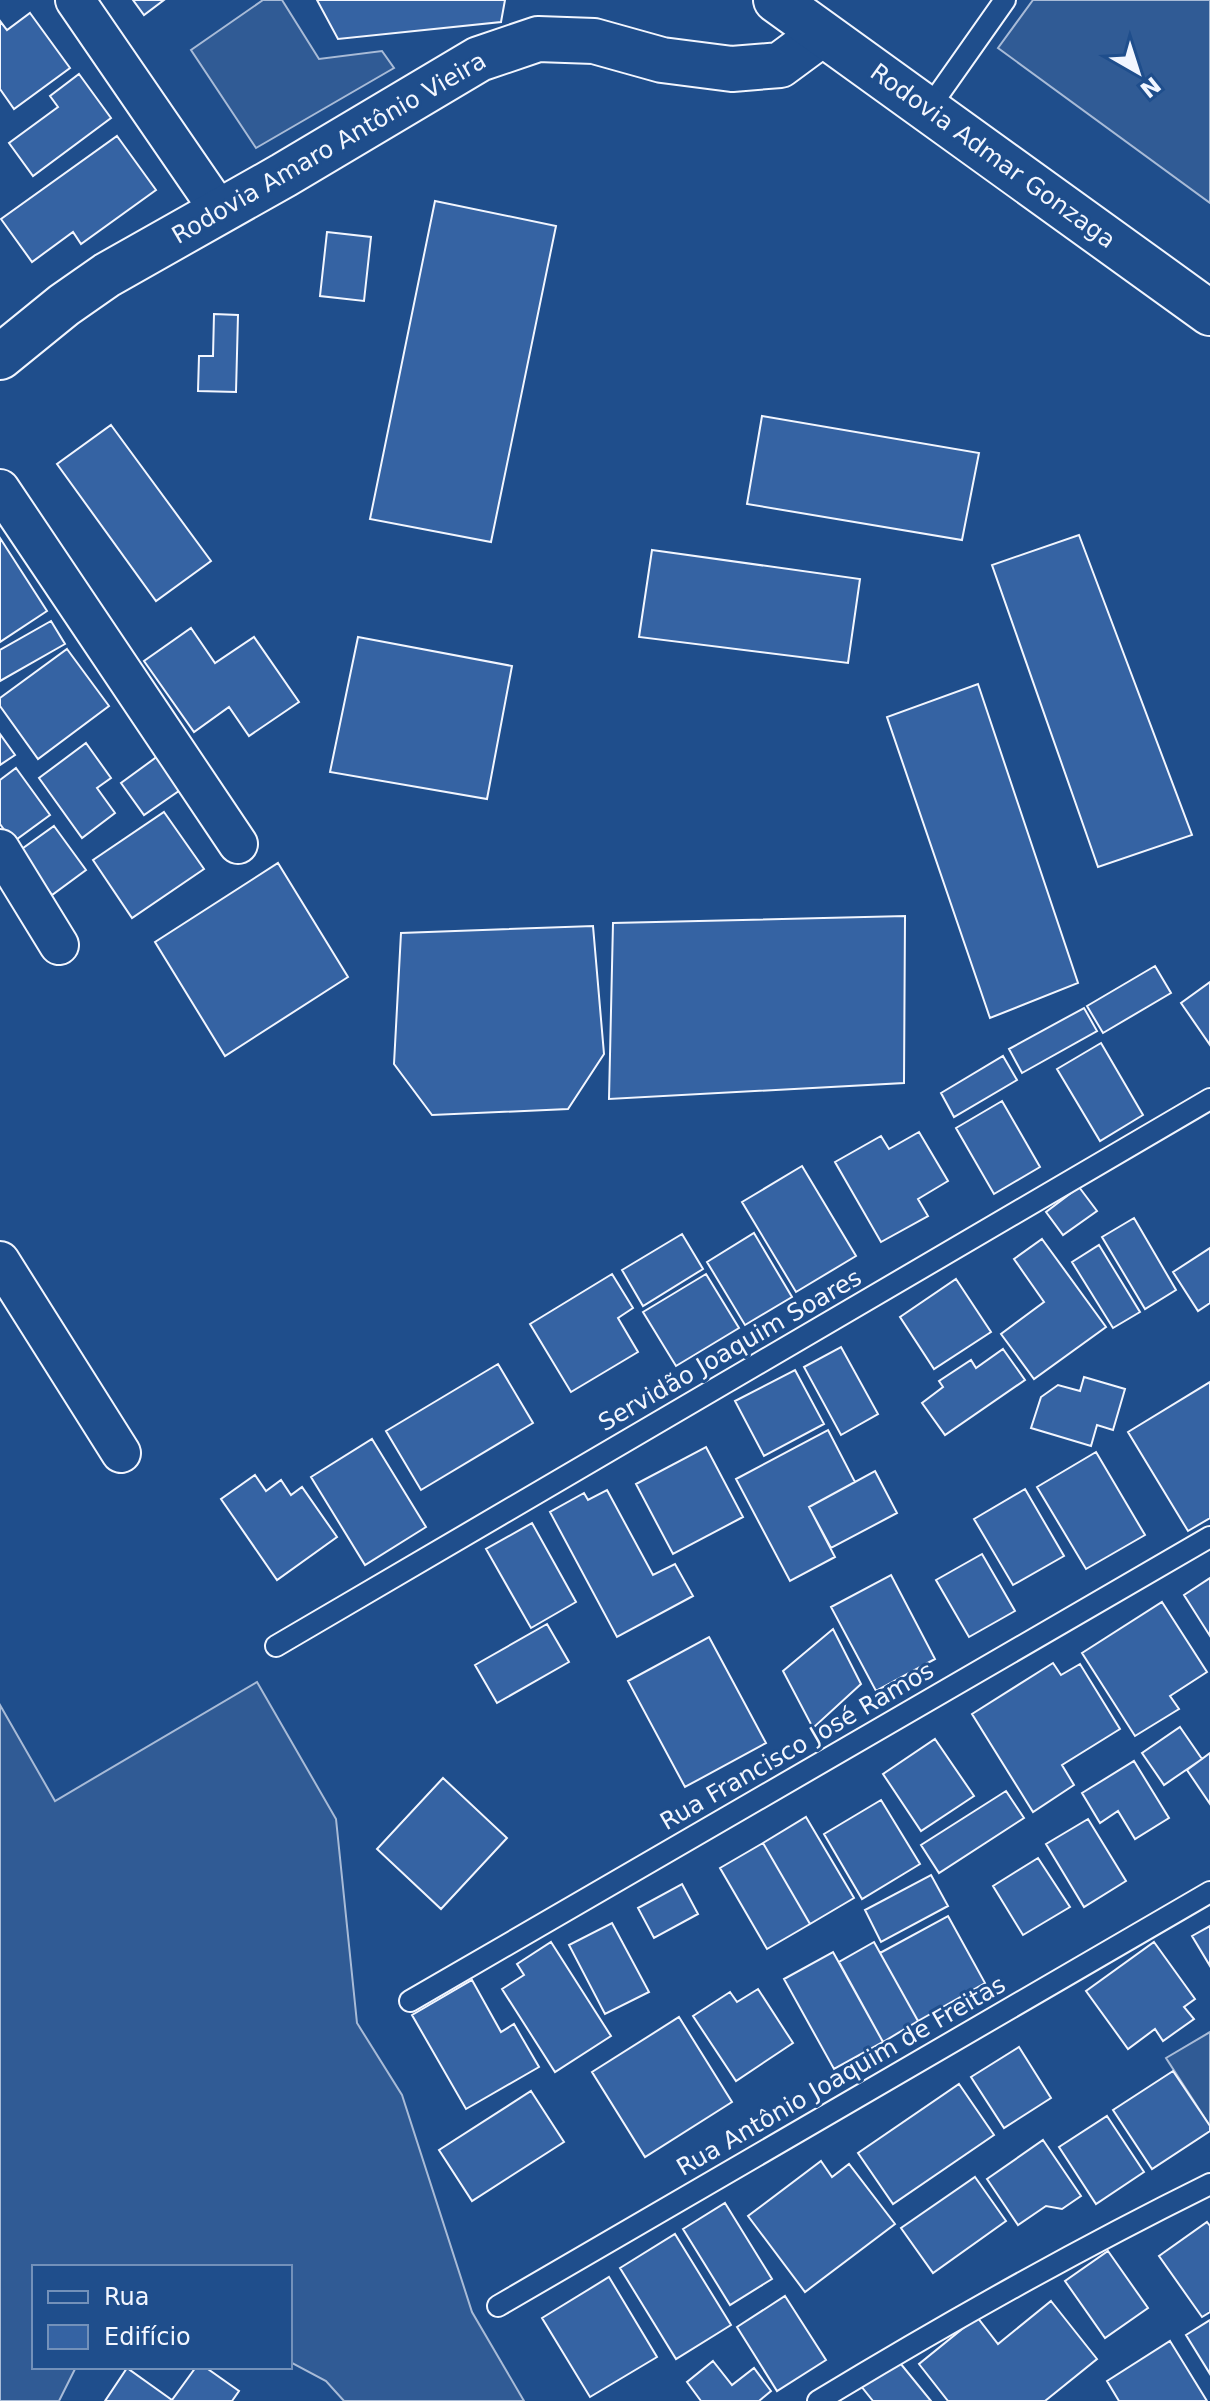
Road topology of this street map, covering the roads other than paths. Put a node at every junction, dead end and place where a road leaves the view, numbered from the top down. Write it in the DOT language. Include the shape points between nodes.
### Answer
graph roads {
  1 [pos="75,0"];
  2 [pos="776,0"];
  3 [pos="1005,0"];
  4 [pos="822,34"];
  5 [pos="929,108"];
  6 [pos="219,210"];
  7 [pos="1210,313"];
  8 [pos="0,357"];
  9 [pos="0,489"];
  10 [pos="238,844"];
  11 [pos="0,849"];
  12 [pos="59,945"];
  13 [pos="1210,1099"];
  14 [pos="0,1261"];
  15 [pos="121,1453"];
  16 [pos="1210,1537"];
  17 [pos="276,1646"];
  18 [pos="1210,1892"];
  19 [pos="410,2001"];
  20 [pos="1210,2184"];
  21 [pos="498,2306"];
  22 [pos="818,2401"];
  1 -- 6 [label="street"];
  2 -- 4 [label="main road, Rodovia Admar Gonzaga"];
  3 -- 5 [label="lane"];
  4 -- 5 [label="main road, Rodovia Admar Gonzaga"];
  4 -- 6 [label="main road, Rodovia Amaro Antônio Vieira" via="780,65 732,69 662,60 594,41 538,39 479,59"];
  5 -- 7 [label="main road, Rodovia Admar Gonzaga"];
  6 -- 8 [label="main road, Rodovia Amaro Antônio Vieira" via="107,275"];
  9 -- 10 [label="street"];
  11 -- 12 [label="street"];
  13 -- 17 [label="lane, Servidão Joaquim Soares"];
  14 -- 15 [label="street"];
  16 -- 19 [label="lane, Rua Francisco José Ramos"];
  18 -- 21 [label="lane, Rua Antônio Joaquim de Freitas"];
  20 -- 22 [label="lane" via="961,2314"];
}
